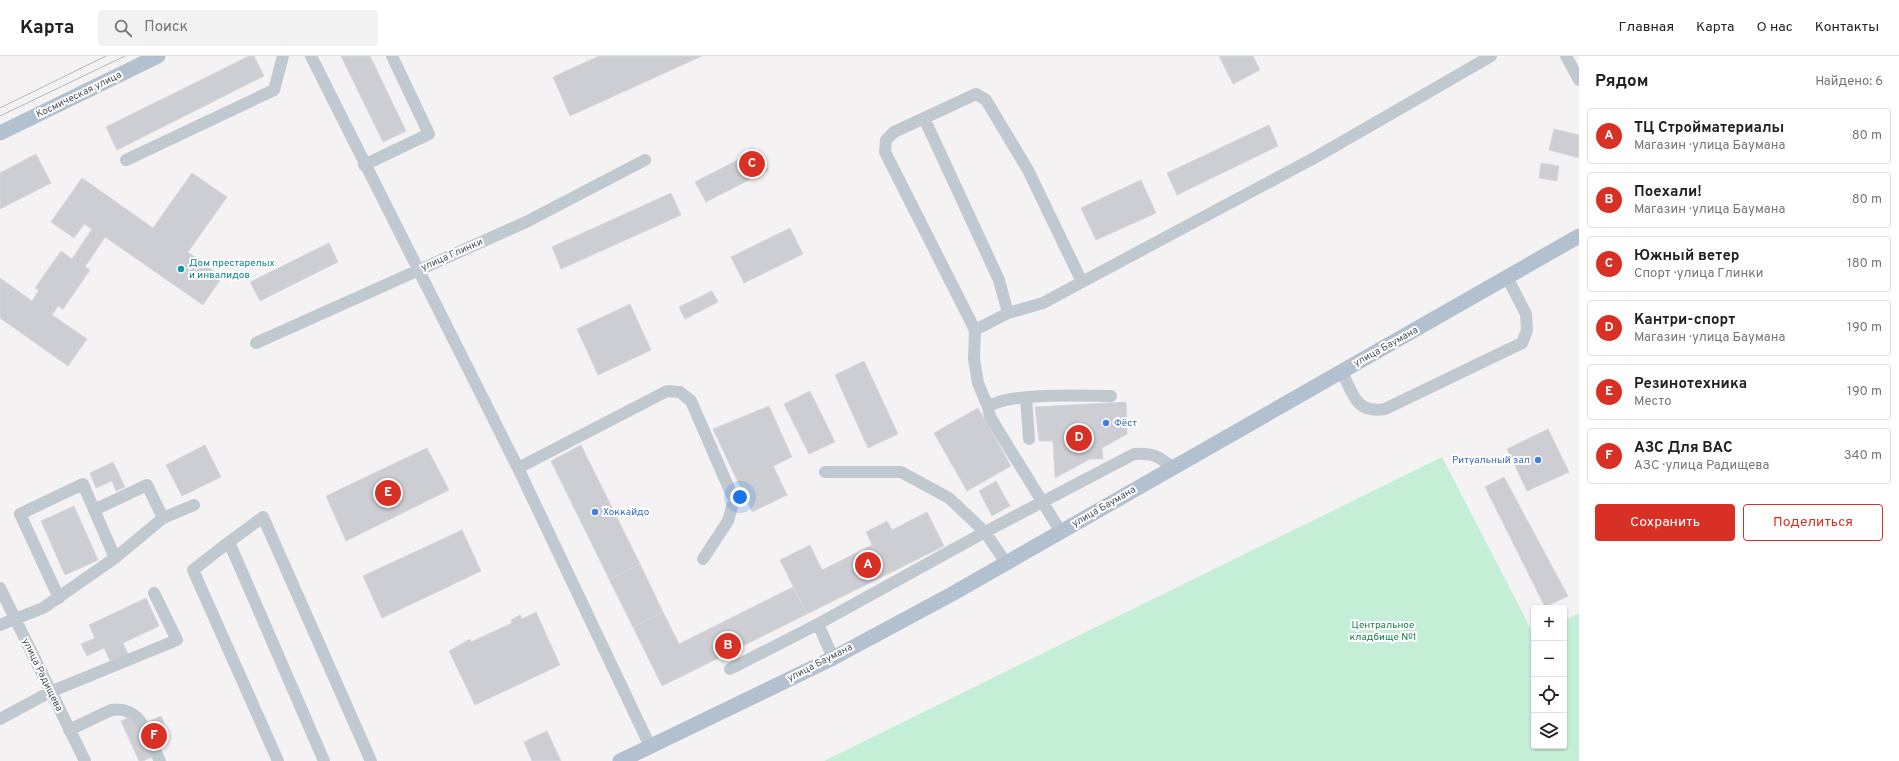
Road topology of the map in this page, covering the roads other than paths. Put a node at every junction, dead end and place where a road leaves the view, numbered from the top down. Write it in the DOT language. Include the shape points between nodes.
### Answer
graph roads {
  1 [pos="158,56"];
  2 [pos="283,56"];
  3 [pos="311,56"];
  4 [pos="392,56"];
  5 [pos="1491,56"];
  6 [pos="1566,56"];
  7 [pos="1579,80"];
  8 [pos="924,118"];
  9 [pos="0,134"];
  10 [pos="126,160"];
  11 [pos="645,160"];
  12 [pos="364,165"];
  13 [pos="1579,236"];
  14 [pos="418,270"];
  15 [pos="1508,279"];
  16 [pos="1082,282"];
  17 [pos="1008,313"];
  18 [pos="975,330"];
  19 [pos="256,343"];
  20 [pos="1342,372"];
  21 [pos="1111,396"];
  22 [pos="1026,398"];
  23 [pos="988,407"];
  24 [pos="1029,439"];
  25 [pos="518,468"];
  26 [pos="1173,468"];
  27 [pos="825,472"];
  28 [pos="1041,502"];
  29 [pos="194,505"];
  30 [pos="94,510"];
  31 [pos="163,518"];
  32 [pos="985,532"];
  33 [pos="1061,532"];
  34 [pos="229,542"];
  35 [pos="115,558"];
  36 [pos="703,559"];
  37 [pos="1006,563"];
  38 [pos="0,588"];
  39 [pos="154,593"];
  40 [pos="59,598"];
  41 [pos="15,620"];
  42 [pos="818,624"];
  43 [pos="0,625"];
  44 [pos="833,658"];
  45 [pos="730,669"];
  46 [pos="50,692"];
  47 [pos="0,719"];
  48 [pos="142,724"];
  49 [pos="69,730"];
  50 [pos="150,740"];
  51 [pos="650,746"];
  52 [pos="85,761"];
  53 [pos="160,761"];
  54 [pos="278,761"];
  55 [pos="324,761"];
  56 [pos="371,761"];
  57 [pos="620,761"];
  1 -- 9 [label="main road, Космическая улица"];
  2 -- 10 [label="street" via="274,90"];
  3 -- 12 [label="street"];
  4 -- 12 [label="street" via="429,134"];
  5 -- 16 [label="street" via="1316,157"];
  6 -- 7 [label="street"];
  8 -- 16 [label="street" via="976,94 986,100 1028,170"];
  8 -- 17 [label="street" via="999,280"];
  8 -- 18 [label="street" via="894,132 886,140 886,152"];
  11 -- 14 [label="street, улица Глинки" via="526,222"];
  12 -- 14 [label="street"];
  13 -- 15 [label="main road, улица Баумана"];
  14 -- 19 [label="street, улица Глинки"];
  14 -- 25 [label="street"];
  15 -- 20 [label="main road, улица Баумана"];
  15 -- 20 [label="street" via="1526,314 1527,330 1522,343 1385,409 1374,411 1365,409 1358,403"];
  16 -- 17 [label="street" via="1043,303"];
  17 -- 18 [label="street"];
  18 -- 23 [label="street" via="974,359 978,384"];
  20 -- 26 [label="main road, улица Баумана"];
  21 -- 22 [label="street"];
  22 -- 23 [label="street" via="995,403"];
  22 -- 24 [label="street"];
  23 -- 28 [label="street" via="990,417"];
  25 -- 36 [label="street" via="667,391 680,392 691,401 734,500 728,521"];
  25 -- 51 [label="street"];
  26 -- 28 [label="street" via="1161,458 1148,453 1134,454"];
  26 -- 33 [label="main road, улица Баумана"];
  27 -- 32 [label="street" via="901,472 949,498"];
  28 -- 32 [label="street"];
  28 -- 33 [label="street"];
  29 -- 31 [label="street"];
  30 -- 31 [label="street" via="147,485"];
  30 -- 35 [label="street"];
  30 -- 40 [label="street" via="83,484 20,514"];
  31 -- 35 [label="street"];
  32 -- 37 [label="street"];
  32 -- 42 [label="street"];
  33 -- 37 [label="main road, улица Баумана"];
  34 -- 54 [label="street" via="192,570"];
  34 -- 55 [label="street"];
  34 -- 56 [label="street" via="264,517"];
  35 -- 40 [label="street"];
  37 -- 44 [label="main road, улица Баумана"];
  38 -- 41 [label="street, улица Радищева"];
  39 -- 46 [label="street" via="177,640"];
  40 -- 41 [label="street"];
  41 -- 43 [label="street"];
  41 -- 46 [label="street, улица Радищева"];
  42 -- 44 [label="street"];
  42 -- 45 [label="street"];
  44 -- 51 [label="main road, улица Баумана"];
  46 -- 47 [label="street"];
  46 -- 49 [label="street, улица Радищева"];
  48 -- 49 [label="street" via="137,716 116,709"];
  49 -- 52 [label="street, улица Радищева"];
  50 -- 53 [label="street"];
  51 -- 57 [label="main road, улица Баумана"];
}
